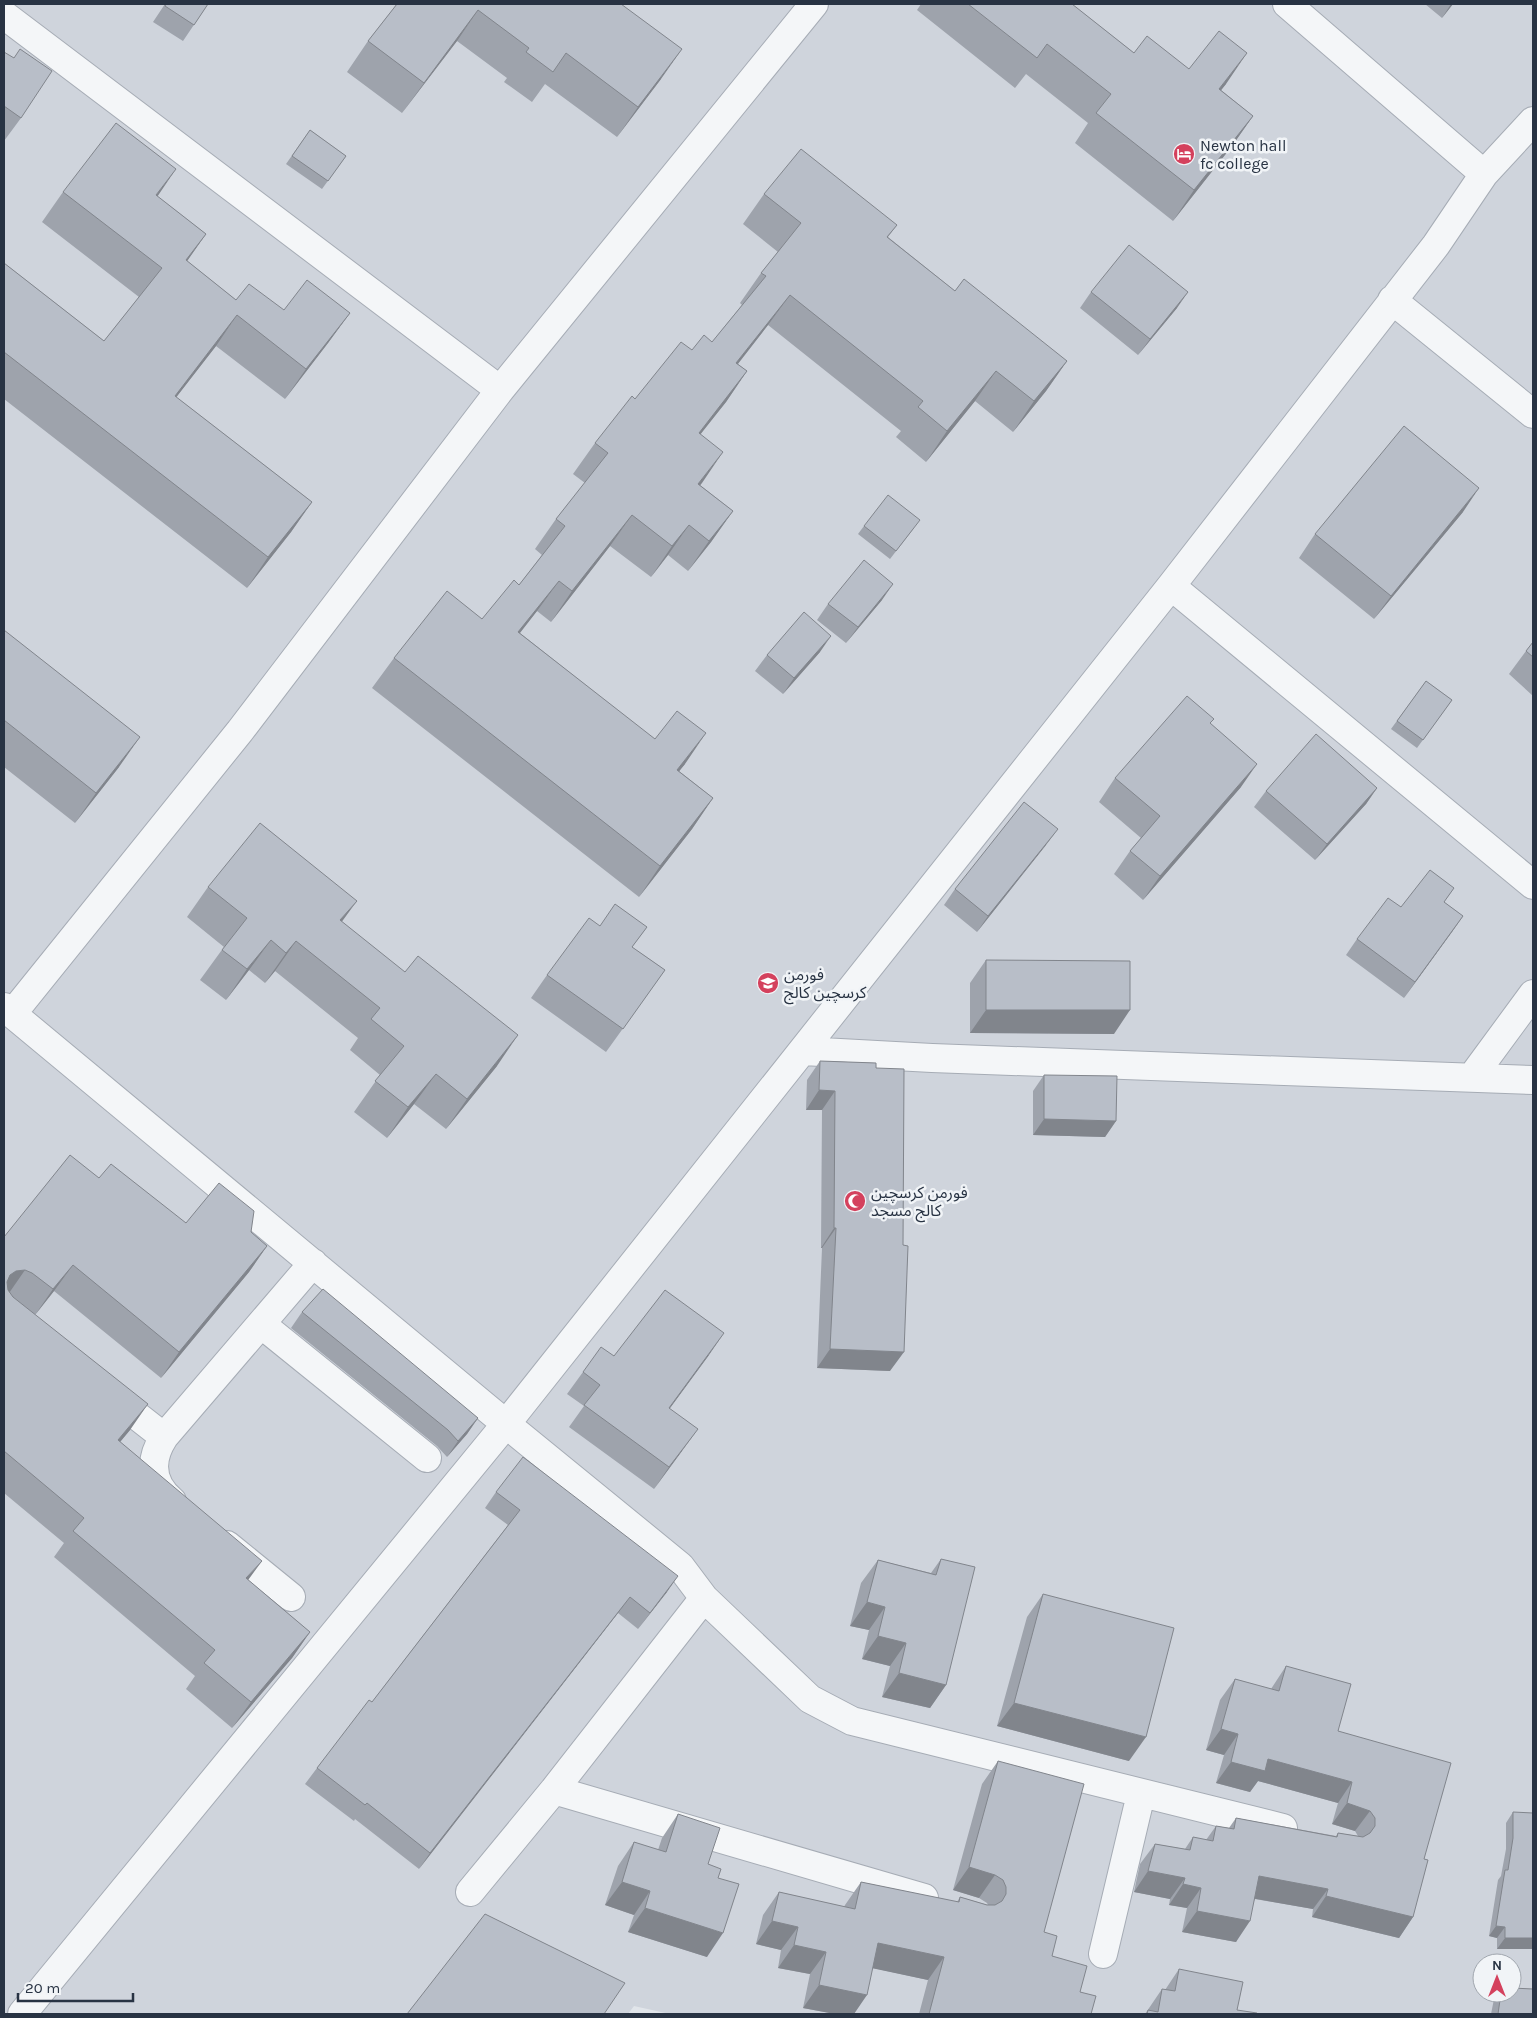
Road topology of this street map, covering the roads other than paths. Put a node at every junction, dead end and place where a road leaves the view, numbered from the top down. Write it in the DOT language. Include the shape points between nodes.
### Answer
graph roads {
  1 [pos="814,4"];
  2 [pos="1292,5"];
  3 [pos="4,15"];
  4 [pos="1533,121"];
  5 [pos="1484,174"];
  6 [pos="1392,300"];
  7 [pos="500,390"];
  8 [pos="1533,414"];
  9 [pos="1170,586"];
  10 [pos="1533,885"];
  11 [pos="1533,994"];
  12 [pos="8,1011"];
  13 [pos="803,1051"];
  14 [pos="1472,1076"];
  15 [pos="1533,1080"];
  16 [pos="312,1263"];
  17 [pos="261,1324"];
  18 [pos="88,1377"];
  19 [pos="506,1424"];
  20 [pos="164,1437"];
  21 [pos="428,1458"];
  22 [pos="291,1597"];
  23 [pos="704,1598"];
  24 [pos="554,1790"];
  25 [pos="1140,1794"];
  26 [pos="1308,1834"];
  27 [pos="470,1892"];
  28 [pos="947,1904"];
  29 [pos="1103,1954"];
  30 [pos="22,2014"];
  1 -- 7 [label="lane"];
  2 -- 5 [label="lane"];
  3 -- 7 [label="lane"];
  4 -- 5 [label="lane"];
  5 -- 6 [label="lane" via="1436,245"];
  6 -- 8 [label="lane"];
  6 -- 9 [label="lane"];
  7 -- 12 [label="lane" via="240,731"];
  9 -- 10 [label="lane"];
  9 -- 13 [label="lane"];
  11 -- 14 [label="lane"];
  12 -- 16 [label="lane"];
  13 -- 14 [label="lane"];
  13 -- 19 [label="lane"];
  14 -- 15 [label="lane"];
  16 -- 17 [label="lane"];
  16 -- 19 [label="lane"];
  17 -- 20 [label="lane"];
  17 -- 21 [label="lane"];
  18 -- 20 [label="lane"];
  19 -- 23 [label="lane" via="680,1566"];
  19 -- 30 [label="lane"];
  20 -- 22 [label="lane" via="154,1460 154,1475 159,1486 168,1497"];
  23 -- 24 [label="lane"];
  23 -- 25 [label="lane" via="810,1699 852,1721"];
  24 -- 27 [label="lane"];
  24 -- 28 [label="lane"];
  25 -- 26 [label="lane"];
  25 -- 29 [label="lane"];
}
